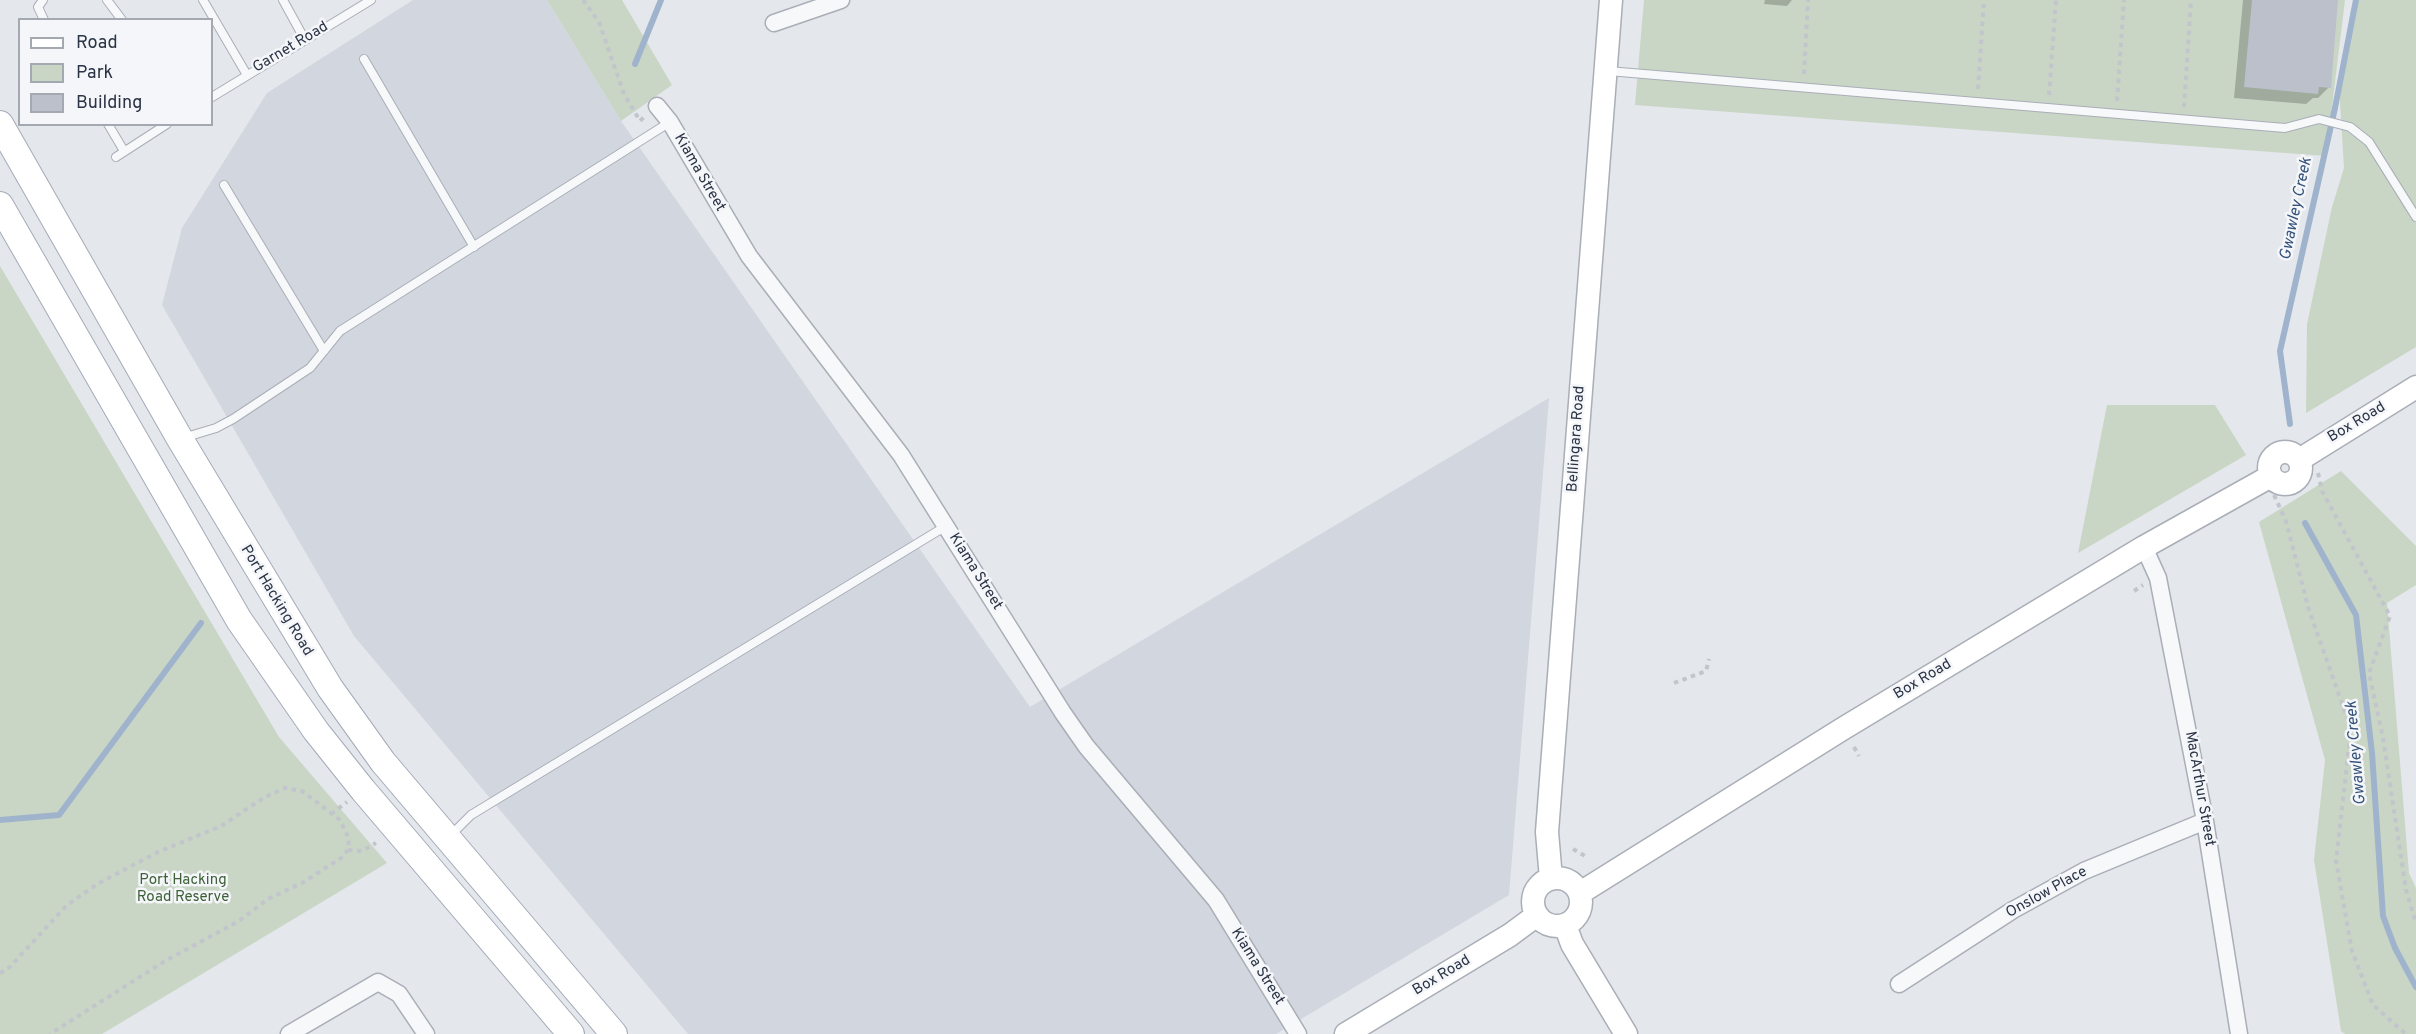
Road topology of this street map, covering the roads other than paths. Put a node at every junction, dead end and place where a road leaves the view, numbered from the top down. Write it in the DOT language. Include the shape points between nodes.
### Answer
graph roads {
  1 [pos="43,0"];
  2 [pos="106,0"];
  3 [pos="203,0"];
  4 [pos="283,0"];
  5 [pos="371,0"];
  6 [pos="841,0"];
  7 [pos="1611,0"];
  8 [pos="43,18"];
  9 [pos="120,18"];
  10 [pos="774,22"];
  11 [pos="305,40"];
  12 [pos="364,58"];
  13 [pos="1605,71"];
  14 [pos="247,75"];
  15 [pos="213,96"];
  16 [pos="657,106"];
  17 [pos="670,122"];
  18 [pos="0,124"];
  19 [pos="109,126"];
  20 [pos="164,126"];
  21 [pos="124,151"];
  22 [pos="116,157"];
  23 [pos="224,186"];
  24 [pos="0,205"];
  25 [pos="2416,217"];
  26 [pos="474,247"];
  27 [pos="324,351"];
  28 [pos="2416,387"];
  29 [pos="180,439"];
  30 [pos="946,525"];
  31 [pos="2144,547"];
  32 [pos="2205,821"];
  33 [pos="447,839"];
  34 [pos="1551,879"];
  35 [pos="1580,893"];
  36 [pos="1537,915"];
  37 [pos="1565,924"];
  38 [pos="1899,984"];
  39 [pos="289,1034"];
  40 [pos="426,1034"];
  41 [pos="571,1034"];
  42 [pos="614,1034"];
  43 [pos="1298,1034"];
  44 [pos="1346,1034"];
  45 [pos="1626,1034"];
  46 [pos="2239,1034"];
  1 -- 8 [label="lane" via="38,7"];
  2 -- 9 [label="lane"];
  3 -- 14 [label="lane"];
  4 -- 11 [label="lane"];
  5 -- 11 [label="lane, Garnet Road"];
  6 -- 10 [label="street"];
  7 -- 13 [label="street, Bellingara Road"];
  11 -- 14 [label="lane, Garnet Road"];
  12 -- 26 [label="lane"];
  13 -- 25 [label="lane" via="2285,128 2319,119 2345,126 2369,142"];
  13 -- 34 [label="street, Bellingara Road" via="1547,832"];
  14 -- 15 [label="lane, Garnet Road"];
  16 -- 17 [label="street, Kiama Street"];
  17 -- 26 [label="lane"];
  17 -- 30 [label="street, Kiama Street" via="749,256 880,425"];
  18 -- 29 [label="main road, Port Hacking Road"];
  19 -- 21 [label="lane"];
  20 -- 21 [label="lane"];
  21 -- 22 [label="lane"];
  23 -- 27 [label="lane"];
  24 -- 41 [label="main road" via="239,620 316,731 363,790"];
  26 -- 27 [label="lane" via="340,331"];
  27 -- 29 [label="lane" via="310,368 232,419"];
  28 -- 31 [label="street, Box Road" via="2299,460 2301,472 2293,482 2281,484 2269,477"];
  29 -- 33 [label="main road, Port Hacking Road" via="330,688 383,762"];
  30 -- 33 [label="lane" via="471,815"];
  30 -- 43 [label="street, Kiama Street" via="1063,713 1086,746 1216,900"];
  31 -- 32 [label="street, MacArthur Street" via="2158,578"];
  31 -- 35 [label="street, Box Road"];
  32 -- 38 [label="street, Onslow Place" via="2084,871 2013,910"];
  32 -- 46 [label="street, MacArthur Street"];
  33 -- 42 [label="main road, Port Hacking Road"];
  34 -- 35 [label="street" via="1564,879"];
  34 -- 36 [label="street" via="1534,894"];
  35 -- 37 [label="street" via="1581,908"];
  36 -- 37 [label="street" via="1550,925"];
  36 -- 44 [label="street, Box Road"];
  37 -- 45 [label="street" via="1572,944"];
  39 -- 40 [label="street" via="378,982 399,994"];
}
